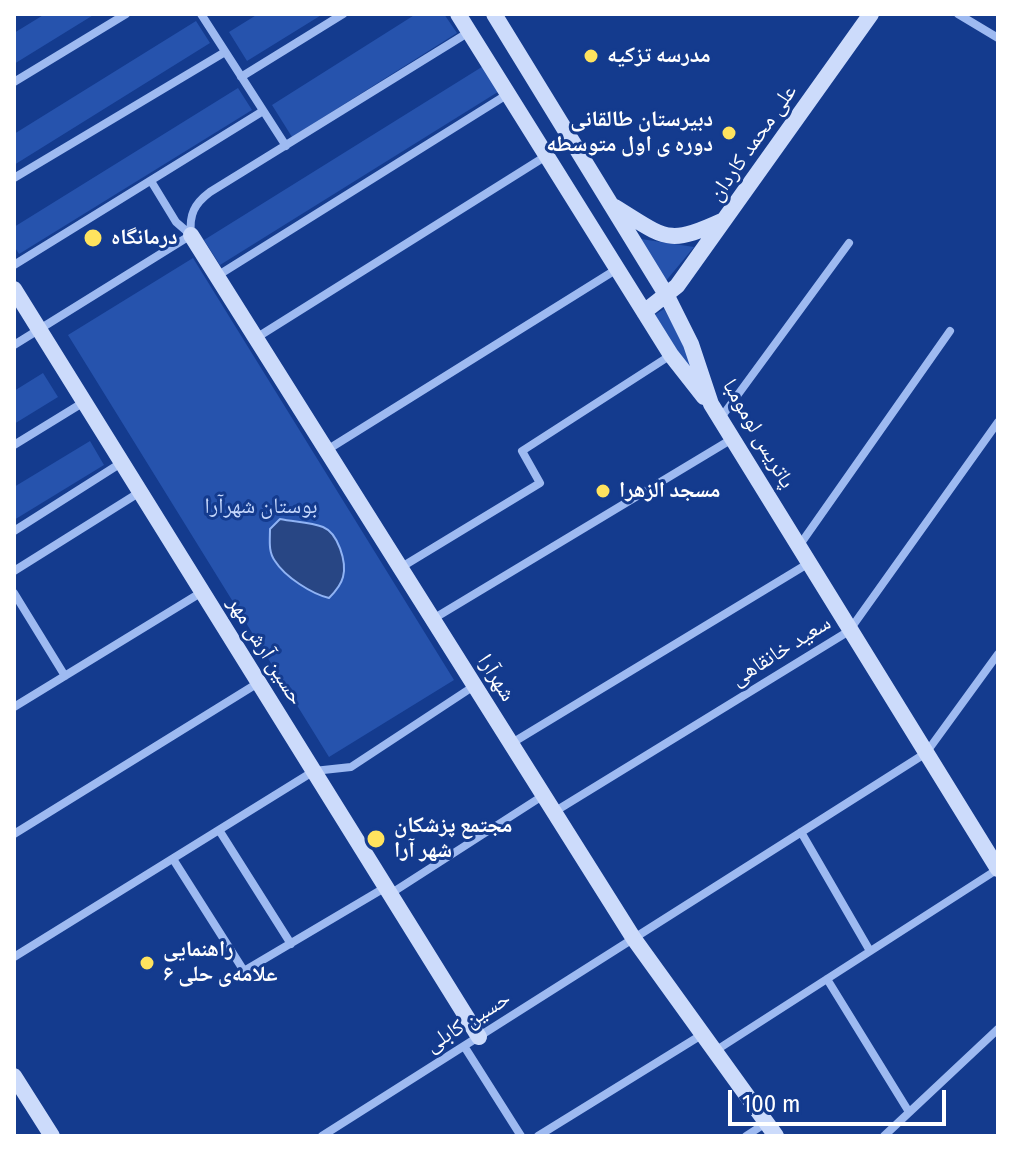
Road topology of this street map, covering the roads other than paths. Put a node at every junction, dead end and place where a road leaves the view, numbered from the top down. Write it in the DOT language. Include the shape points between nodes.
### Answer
graph roads {
  1 [pos="126,14"];
  2 [pos="201,14"];
  3 [pos="343,14"];
  4 [pos="458,14"];
  5 [pos="494,14"];
  6 [pos="871,14"];
  7 [pos="958,14"];
  8 [pos="469,32"];
  9 [pos="998,38"];
  10 [pos="225,52"];
  11 [pos="241,77"];
  12 [pos="14,82"];
  13 [pos="509,94"];
  14 [pos="548,102"];
  15 [pos="263,111"];
  16 [pos="523,117"];
  17 [pos="286,146"];
  18 [pos="546,155"];
  19 [pos="14,178"];
  20 [pos="151,181"];
  21 [pos="611,204"];
  22 [pos="726,219"];
  23 [pos="191,235"];
  24 [pos="849,243"];
  25 [pos="14,265"];
  26 [pos="617,269"];
  27 [pos="217,276"];
  28 [pos="14,289"];
  29 [pos="667,296"];
  30 [pos="644,312"];
  31 [pos="39,329"];
  32 [pos="950,331"];
  33 [pos="256,338"];
  34 [pos="14,345"];
  35 [pos="671,355"];
  36 [pos="84,402"];
  37 [pos="711,404"];
  38 [pos="720,419"];
  39 [pos="998,423"];
  40 [pos="732,439"];
  41 [pos="14,445"];
  42 [pos="327,450"];
  43 [pos="122,463"];
  44 [pos="140,492"];
  45 [pos="14,531"];
  46 [pos="799,547"];
  47 [pos="809,563"];
  48 [pos="400,568"];
  49 [pos="14,571"];
  50 [pos="202,592"];
  51 [pos="14,593"];
  52 [pos="433,619"];
  53 [pos="849,631"];
  54 [pos="998,654"];
  55 [pos="65,676"];
  56 [pos="259,683"];
  57 [pos="474,686"];
  58 [pos="14,707"];
  59 [pos="511,744"];
  60 [pos="926,753"];
  61 [pos="314,771"];
  62 [pos="544,795"];
  63 [pos="554,812"];
  64 [pos="219,830"];
  65 [pos="801,832"];
  66 [pos="14,834"];
  67 [pos="173,859"];
  68 [pos="998,869"];
  69 [pos="388,890"];
  70 [pos="634,939"];
  71 [pos="291,944"];
  72 [pos="870,951"];
  73 [pos="14,957"];
  74 [pos="827,979"];
  75 [pos="998,1029"];
  76 [pos="703,1034"];
  77 [pos="479,1037"];
  78 [pos="464,1046"];
  79 [pos="715,1051"];
  80 [pos="17,1087"];
  81 [pos="909,1112"];
  82 [pos="772,1129"];
  83 [pos="52,1136"];
  84 [pos="322,1136"];
  85 [pos="521,1136"];
  86 [pos="538,1136"];
  87 [pos="746,1136"];
  88 [pos="884,1136"];
  1 -- 12 [label="street"];
  2 -- 10 [label="street"];
  3 -- 11 [label="street"];
  4 -- 8 [label="main road"];
  5 -- 14 [label="main road, پاتریس لومومبا"];
  6 -- 22 [label="main road, علی محمد کاردان"];
  7 -- 9 [label="street"];
  8 -- 13 [label="main road"];
  8 -- 17 [label="street"];
  10 -- 11 [label="street"];
  10 -- 19 [label="street"];
  11 -- 15 [label="street"];
  13 -- 16 [label="main road"];
  13 -- 27 [label="street"];
  14 -- 16 [label="main road" via="551,124 543,129"];
  14 -- 21 [label="main road, پاتریس لومومبا"];
  15 -- 17 [label="street"];
  15 -- 20 [label="street"];
  16 -- 18 [label="main road"];
  17 -- 23 [label="street" via="203,198 191,215"];
  18 -- 26 [label="main road"];
  18 -- 33 [label="street"];
  20 -- 23 [label="street" via="176,222"];
  20 -- 25 [label="street"];
  21 -- 22 [label="main road" via="673,237 690,236"];
  21 -- 29 [label="main road, پاتریس لومومبا"];
  22 -- 29 [label="main road, علی محمد کاردان"];
  23 -- 27 [label="main road, شهرآرا"];
  23 -- 31 [label="street"];
  24 -- 38 [label="street"];
  26 -- 30 [label="main road"];
  26 -- 42 [label="street"];
  27 -- 33 [label="main road, شهرآرا"];
  28 -- 31 [label="main road, حسین آرش مهر"];
  29 -- 30 [label="main road, علی محمد کاردان"];
  29 -- 37 [label="main road, پاتریس لومومبا" via="691,344"];
  30 -- 35 [label="main road"];
  31 -- 34 [label="street"];
  31 -- 36 [label="main road, حسین آرش مهر"];
  32 -- 46 [label="street"];
  33 -- 42 [label="main road, شهرآرا"];
  35 -- 37 [label="main road"];
  35 -- 48 [label="street" via="522,451 540,483"];
  36 -- 41 [label="street"];
  36 -- 43 [label="main road, حسین آرش مهر"];
  37 -- 38 [label="main road, پاتریس لومومبا"];
  38 -- 40 [label="main road, پاتریس لومومبا"];
  39 -- 53 [label="street, سعید خانقاهی"];
  40 -- 46 [label="main road, پاتریس لومومبا"];
  40 -- 52 [label="street"];
  42 -- 48 [label="main road, شهرآرا"];
  43 -- 44 [label="main road, حسین آرش مهر"];
  43 -- 45 [label="street"];
  44 -- 49 [label="street"];
  44 -- 50 [label="main road, حسین آرش مهر"];
  46 -- 47 [label="main road, پاتریس لومومبا"];
  47 -- 53 [label="main road, پاتریس لومومبا"];
  47 -- 59 [label="street"];
  48 -- 52 [label="main road, شهرآرا"];
  50 -- 55 [label="street"];
  50 -- 56 [label="main road, حسین آرش مهر"];
  51 -- 55 [label="street"];
  52 -- 57 [label="main road, شهرآرا"];
  53 -- 60 [label="main road, پاتریس لومومبا"];
  53 -- 63 [label="street, سعید خانقاهی"];
  54 -- 60 [label="street"];
  55 -- 58 [label="street"];
  56 -- 61 [label="main road, حسین آرش مهر"];
  56 -- 66 [label="street"];
  57 -- 59 [label="main road, شهرآرا"];
  57 -- 61 [label="street" via="351,767"];
  59 -- 62 [label="main road, شهرآرا"];
  60 -- 65 [label="street, حسین کابلی"];
  60 -- 68 [label="main road, پاتریس لومومبا"];
  61 -- 64 [label="street"];
  61 -- 69 [label="main road, حسین آرش مهر"];
  62 -- 63 [label="main road, شهرآرا"];
  62 -- 69 [label="street"];
  63 -- 70 [label="main road, شهرآرا"];
  64 -- 67 [label="street"];
  64 -- 71 [label="street"];
  65 -- 70 [label="street, حسین کابلی"];
  65 -- 72 [label="street"];
  67 -- 71 [label="street" via="244,971"];
  67 -- 73 [label="street"];
  68 -- 72 [label="street"];
  69 -- 71 [label="street"];
  69 -- 77 [label="main road, حسین آرش مهر"];
  70 -- 76 [label="main road, شهرآرا"];
  70 -- 77 [label="street, حسین کابلی"];
  72 -- 74 [label="street"];
  74 -- 79 [label="street"];
  74 -- 81 [label="street"];
  75 -- 81 [label="street"];
  76 -- 79 [label="main road, شهرآرا"];
  76 -- 86 [label="street"];
  77 -- 78 [label="street, حسین کابلی"];
  78 -- 84 [label="street, حسین کابلی"];
  78 -- 85 [label="street"];
  79 -- 82 [label="main road, شهرآرا"];
  80 -- 83 [label="main road"];
  81 -- 88 [label="street"];
  82 -- 87 [label="street"];
}
